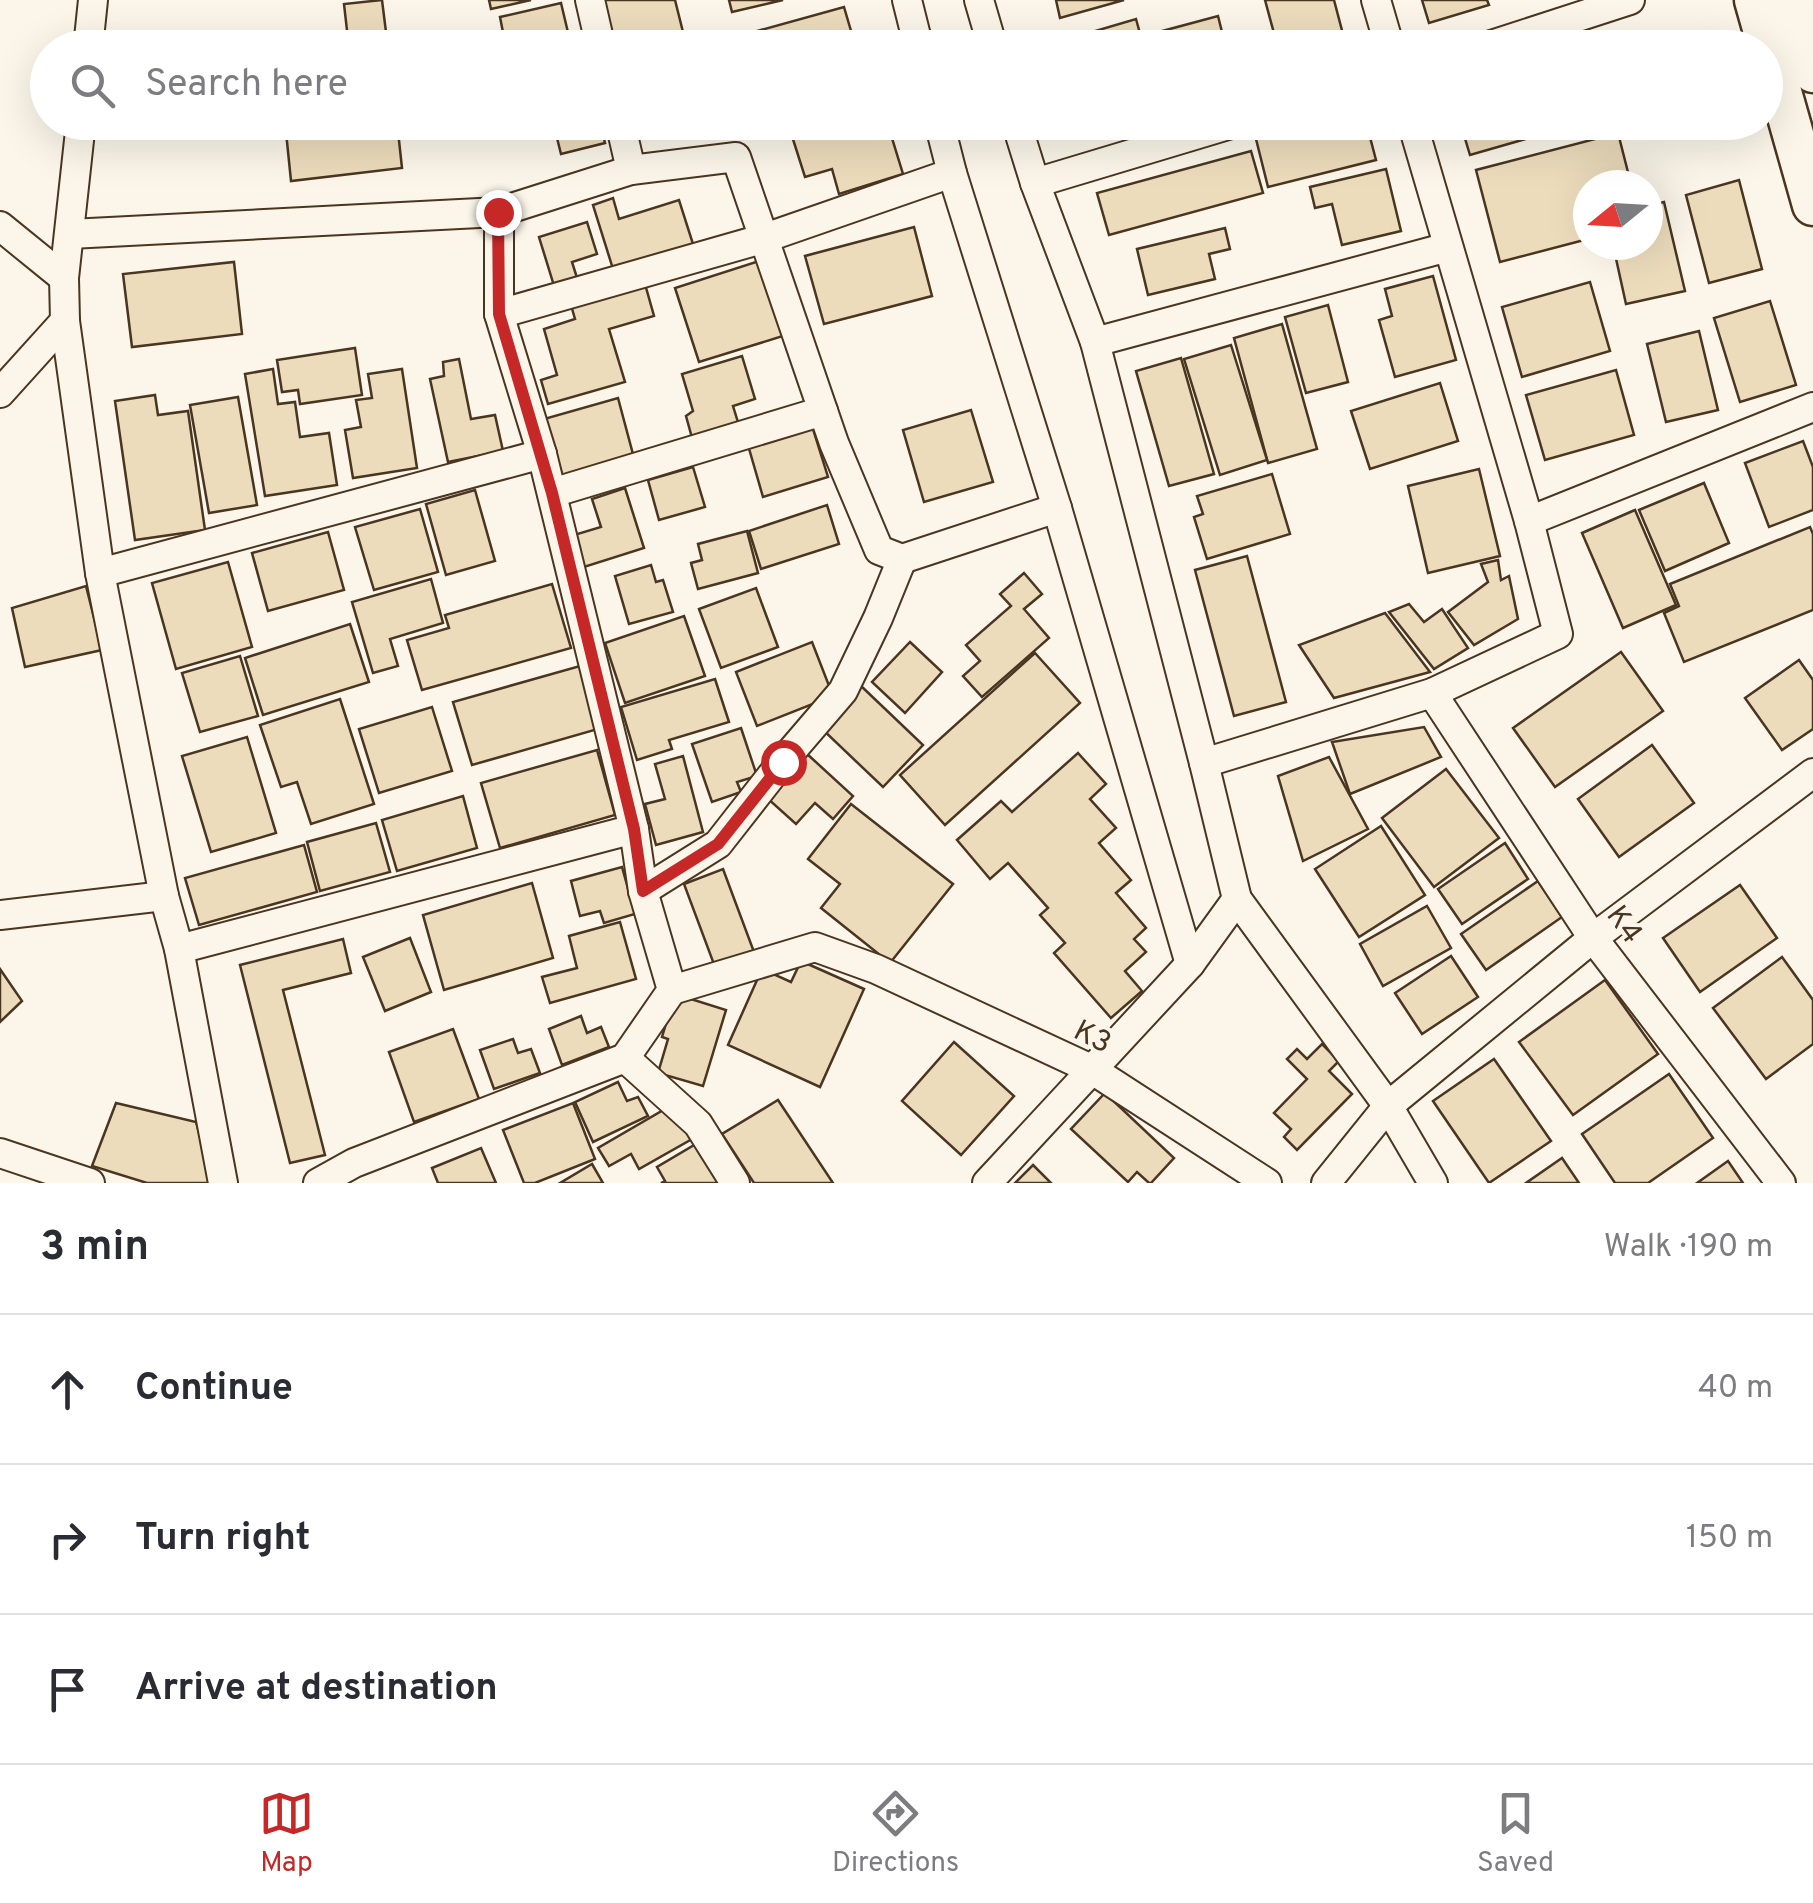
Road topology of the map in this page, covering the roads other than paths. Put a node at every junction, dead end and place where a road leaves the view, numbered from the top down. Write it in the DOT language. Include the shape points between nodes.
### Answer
graph roads {
  1 [pos="590,0"];
  2 [pos="907,0"];
  3 [pos="978,0"];
  4 [pos="1376,0"];
  5 [pos="1630,0"];
  6 [pos="1755,0"];
  7 [pos="1792,0"];
  8 [pos="90,1"];
  9 [pos="89,30"];
  10 [pos="597,30"];
  11 [pos="914,30"];
  12 [pos="987,30"];
  13 [pos="1385,30"];
  14 [pos="1538,30"];
  15 [pos="1763,30"];
  16 [pos="1813,72"];
  17 [pos="1783,99"];
  18 [pos="79,140"];
  19 [pos="624,140"];
  20 [pos="944,140"];
  21 [pos="1021,140"];
  22 [pos="1179,140"];
  23 [pos="1417,140"];
  24 [pos="631,170"];
  25 [pos="952,173"];
  26 [pos="1034,184"];
  27 [pos="1813,206"];
  28 [pos="498,212"];
  29 [pos="0,226"];
  30 [pos="70,234"];
  31 [pos="762,239"];
  32 [pos="1448,248"];
  33 [pos="64,278"];
  34 [pos="499,314"];
  35 [pos="65,321"];
  36 [pos="1094,342"];
  37 [pos="0,394"];
  38 [pos="1813,407"];
  39 [pos="823,412"];
  40 [pos="542,454"];
  41 [pos="552,493"];
  42 [pos="1057,508"];
  43 [pos="1529,521"];
  44 [pos="902,559"];
  45 [pos="100,573"];
  46 [pos="1432,692"];
  47 [pos="1204,763"];
  48 [pos="1813,773"];
  49 [pos="634,829"];
  50 [pos="643,891"];
  51 [pos="164,896"];
  52 [pos="1237,899"];
  53 [pos="0,915"];
  54 [pos="1593,938"];
  55 [pos="179,949"];
  56 [pos="1190,964"];
  57 [pos="672,990"];
  58 [pos="625,1058"];
  59 [pos="1091,1069"];
  60 [pos="1388,1106"];
  61 [pos="0,1153"];
  62 [pos="90,1183"];
  63 [pos="223,1183"];
  64 [pos="318,1183"];
  65 [pos="735,1183"];
  66 [pos="987,1183"];
  67 [pos="1268,1183"];
  68 [pos="1326,1183"];
  69 [pos="1434,1183"];
  70 [pos="1781,1183"];
  1 -- 10 [label="street"];
  2 -- 11 [label="street"];
  3 -- 12 [label="street"];
  4 -- 13 [label="street"];
  5 -- 14 [label="street"];
  6 -- 15 [label="main road"];
  7 -- 16 [label="main road"];
  8 -- 9 [label="street"];
  17 -- 27 [label="main road"];
  18 -- 30 [label="street"];
  19 -- 24 [label="street"];
  20 -- 25 [label="street"];
  21 -- 26 [label="street"];
  22 -- 26 [label="street"];
  23 -- 32 [label="street"];
  24 -- 28 [label="street"];
  24 -- 31 [label="street" via="736,157"];
  25 -- 31 [label="street"];
  25 -- 42 [label="street"];
  26 -- 36 [label="street"];
  28 -- 30 [label="street"];
  28 -- 34 [label="street"];
  29 -- 33 [label="street"];
  30 -- 33 [label="street"];
  31 -- 34 [label="street"];
  31 -- 39 [label="street"];
  32 -- 36 [label="street"];
  32 -- 43 [label="street"];
  33 -- 35 [label="street"];
  34 -- 40 [label="street"];
  35 -- 37 [label="street"];
  35 -- 45 [label="street"];
  36 -- 47 [label="street"];
  38 -- 43 [label="street"];
  39 -- 41 [label="street"];
  39 -- 44 [label="street" via="879,550"];
  40 -- 41 [label="street"];
  40 -- 45 [label="street"];
  41 -- 49 [label="street"];
  42 -- 44 [label="street"];
  42 -- 56 [label="street"];
  43 -- 46 [label="street" via="1558,634"];
  44 -- 50 [label="street" via="844,691 718,844"];
  45 -- 51 [label="street"];
  46 -- 47 [label="street"];
  46 -- 54 [label="street, K4"];
  47 -- 52 [label="street"];
  48 -- 54 [label="street"];
  49 -- 50 [label="street"];
  49 -- 55 [label="street"];
  50 -- 57 [label="street"];
  51 -- 53 [label="street"];
  51 -- 55 [label="street"];
  52 -- 56 [label="street"];
  52 -- 60 [label="street"];
  54 -- 60 [label="street"];
  54 -- 70 [label="street, K4"];
  55 -- 63 [label="street"];
  56 -- 59 [label="street"];
  57 -- 58 [label="street"];
  57 -- 59 [label="street, K3" via="815,947"];
  58 -- 64 [label="street"];
  58 -- 65 [label="street" via="698,1124"];
  59 -- 66 [label="street"];
  59 -- 67 [label="street, K3"];
  60 -- 68 [label="street"];
  60 -- 69 [label="street"];
  61 -- 62 [label="street"];
}
